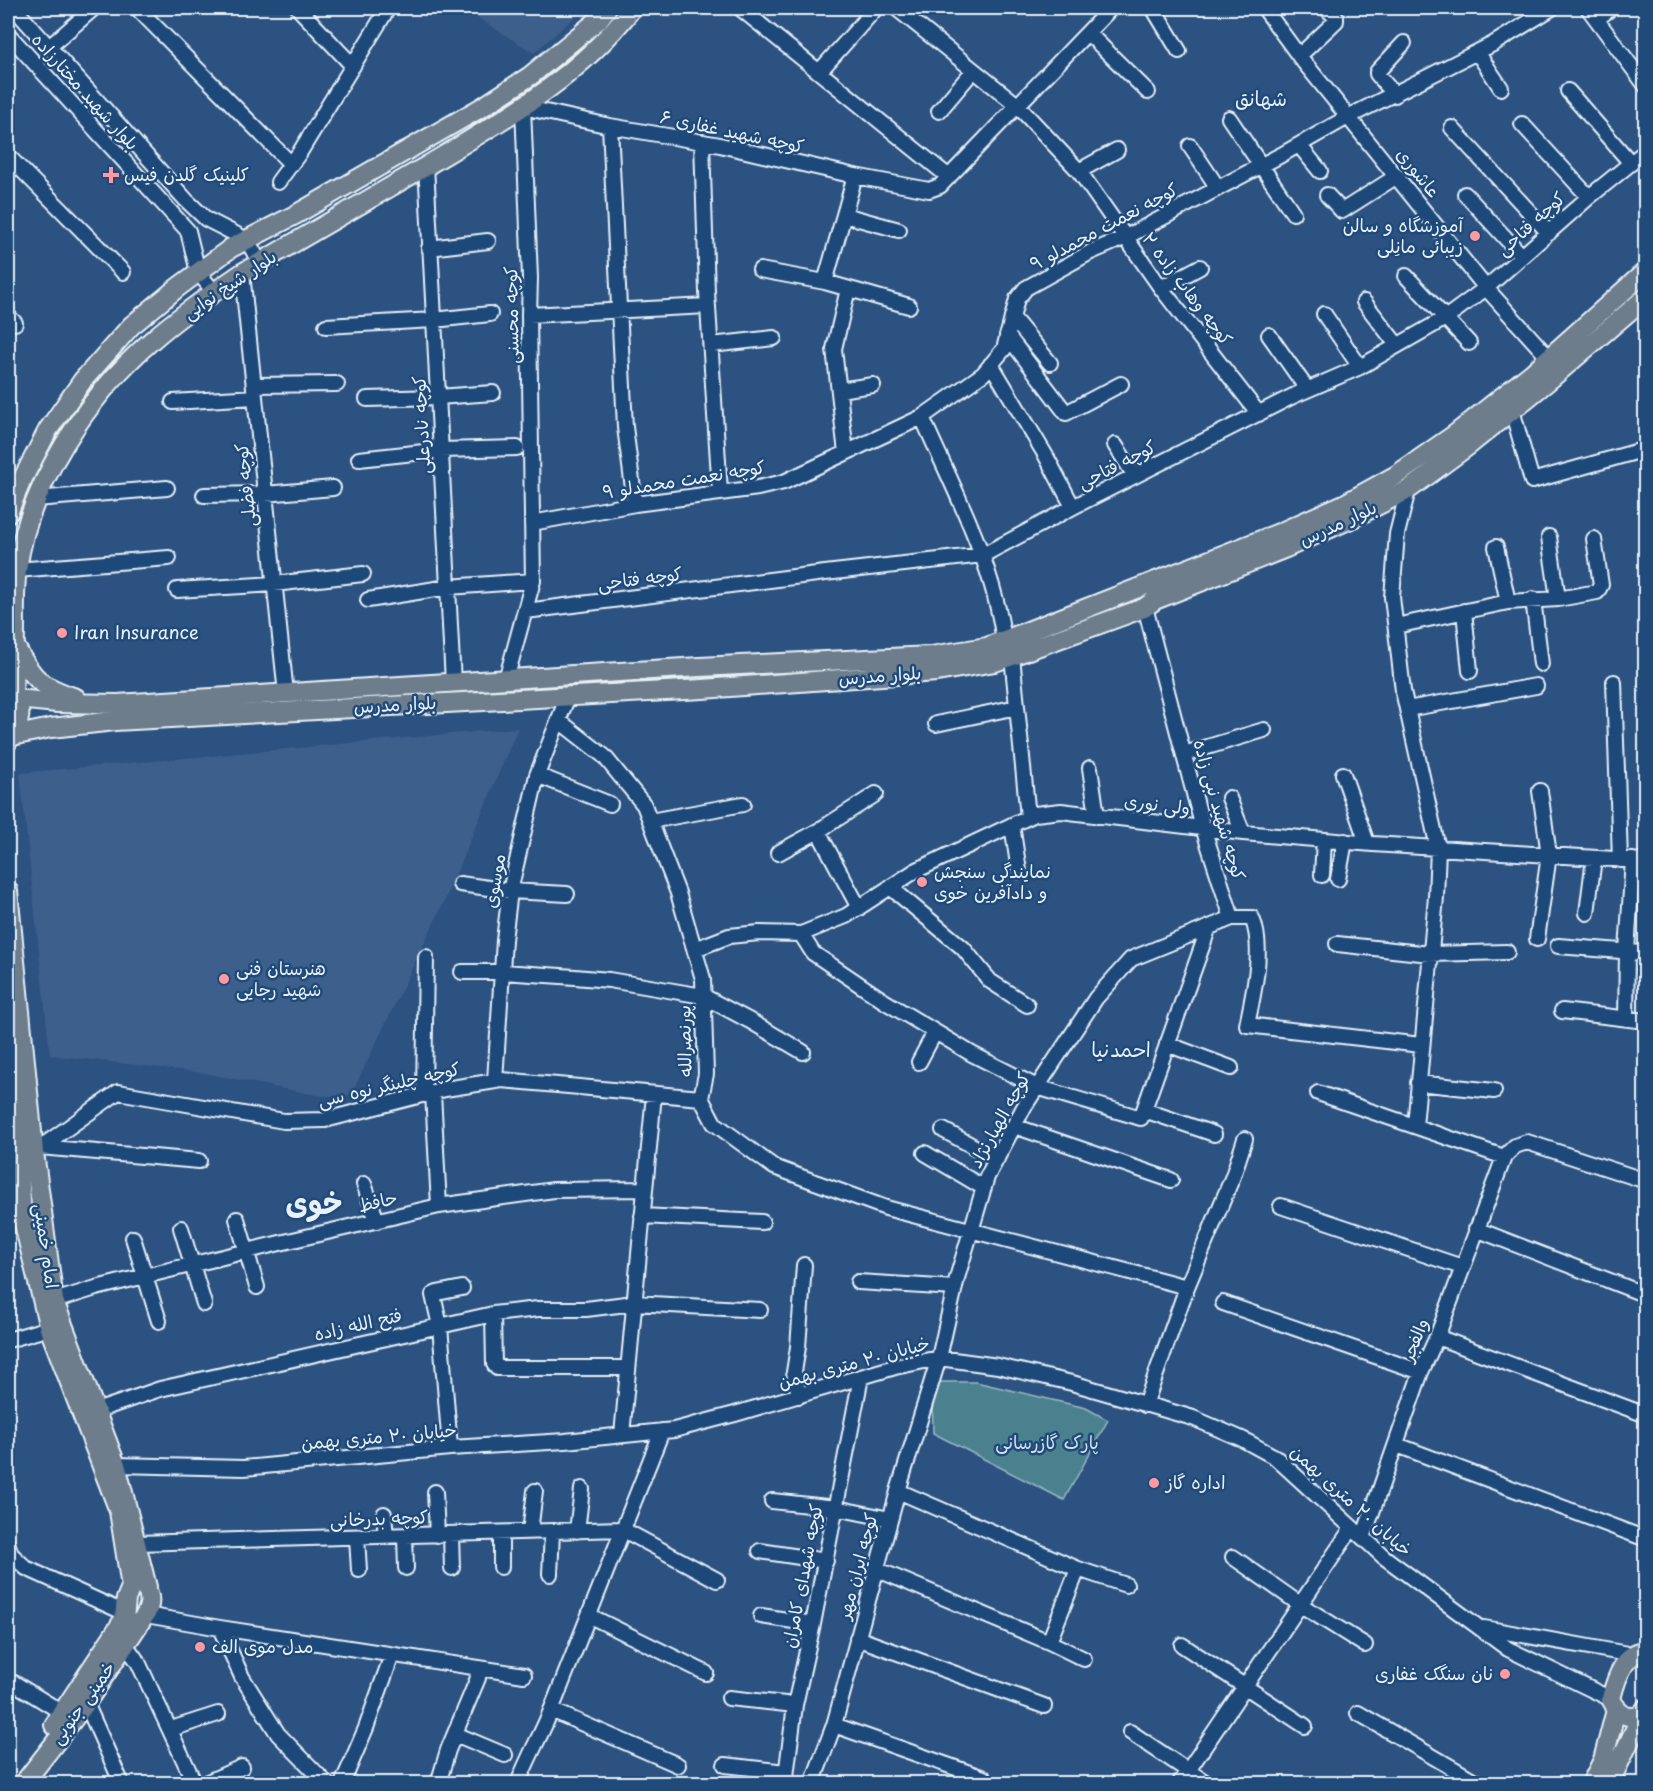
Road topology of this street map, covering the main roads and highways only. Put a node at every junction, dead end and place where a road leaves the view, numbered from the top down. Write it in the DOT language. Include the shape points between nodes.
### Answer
graph roads {
  1 [pos="607,8"];
  2 [pos="632,8"];
  3 [pos="1646,271"];
  4 [pos="1646,297"];
  5 [pos="1507,404"];
  6 [pos="8,513"];
  7 [pos="1008,649"];
  8 [pos="12,650"];
  9 [pos="12,693"];
  10 [pos="57,703"];
  11 [pos="94,704"];
  12 [pos="57,728"];
  13 [pos="9,740"];
  14 [pos="8,891"];
  15 [pos="8,1037"];
  16 [pos="13,1140"];
  17 [pos="139,1587"];
  18 [pos="134,1617"];
  19 [pos="1641,1649"];
  20 [pos="1613,1705"];
  21 [pos="1644,1711"];
  22 [pos="23,1783"];
  23 [pos="1591,1784"];
  24 [pos="1609,1784"];
  1 -- 6 [label="main road, بلوار شیخ نوایی" via="598,20 530,76 231,248 131,326 83,380 48,430"];
  2 -- 8 [label="main road, بلوار شیخ نوایی" via="615,30 548,91 242,273 150,341 102,392 67,438 36,500 25,527 16,570"];
  3 -- 5 [label="main road, بلوار مدرس" via="1549,358"];
  4 -- 5 [label="main road, بلوار مدرس"];
  5 -- 7 [label="main road, بلوار مدرس" via="1346,503"];
  5 -- 7 [label="main road, بلوار مدرس" via="1408,490 1286,548 1145,607"];
  7 -- 11 [label="main road, بلوار مدرس" via="987,647 931,656"];
  7 -- 12 [label="main road, بلوار مدرس" via="995,662 937,672"];
  8 -- 9 [label="main road, بلوار شیخ نوایی"];
  8 -- 11 [label="main road" via="37,681"];
  9 -- 10 [label="main road, بلوار مدرس"];
  9 -- 13 [label="main road, بلوار شیخ نوایی" via="20,718"];
  10 -- 11 [label="main road, بلوار مدرس"];
  10 -- 12 [label="main road" via="44,708 42,714"];
  12 -- 13 [label="main road, بلوار مدرس"];
  14 -- 17 [label="main road, امام خمینی" via="54,1301 116,1465 137,1543"];
  15 -- 16 [label="main road, امام خمینی"];
  16 -- 17 [label="main road, امام خمینی" via="22,1216 49,1328 119,1511"];
  17 -- 18 [label="main road" via="150,1596"];
  18 -- 22 [label="main road, خمینی جنوبی" via="63,1713"];
  18 -- 22 [label="main road, خمینی جنوبی" via="125,1644 86,1703"];
  19 -- 20 [label="main road" via="1622,1670"];
  20 -- 21 [label="main road" via="1622,1714 1634,1717"];
  20 -- 23 [label="main road" via="1604,1760"];
  21 -- 24 [label="main road"];
}
